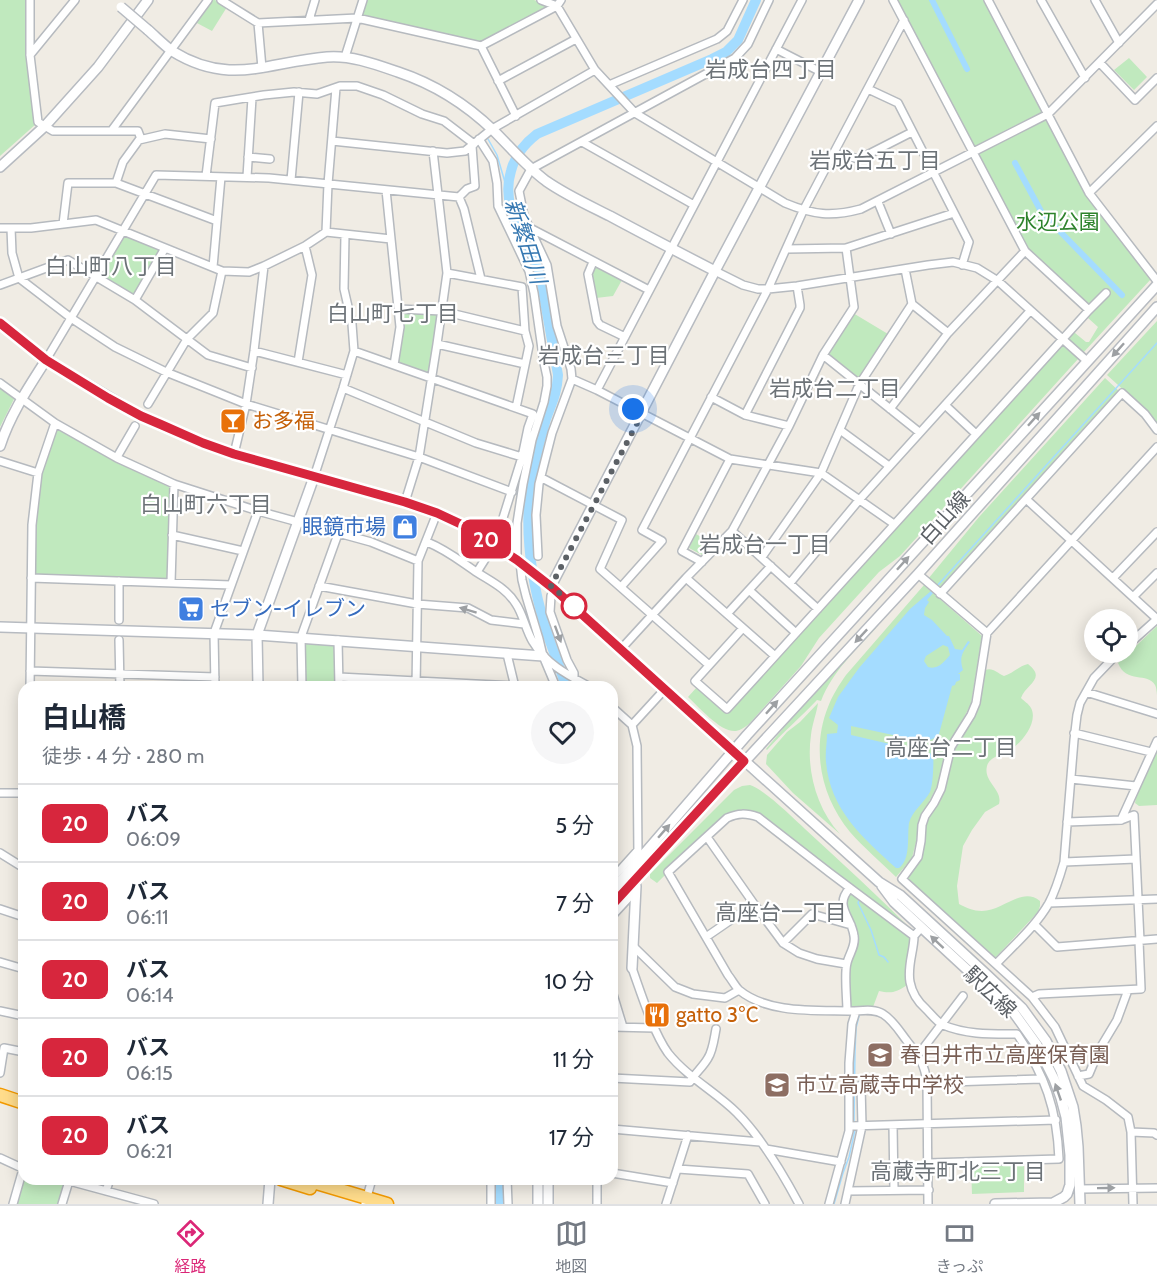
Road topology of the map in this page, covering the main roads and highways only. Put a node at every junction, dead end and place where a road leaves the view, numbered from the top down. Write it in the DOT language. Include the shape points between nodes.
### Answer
graph roads {
  1 [pos="0,1088"];
  2 [pos="18,1094"];
  3 [pos="0,1095"];
  4 [pos="18,1101"];
  5 [pos="303,1185"];
  6 [pos="319,1185"];
  7 [pos="365,1202"];
  8 [pos="387,1204"];
  1 -- 2 [label="highway"];
  3 -- 4 [label="highway"];
  5 -- 7 [label="highway"];
  6 -- 7 [label="highway"];
  7 -- 8 [label="highway"];
}
